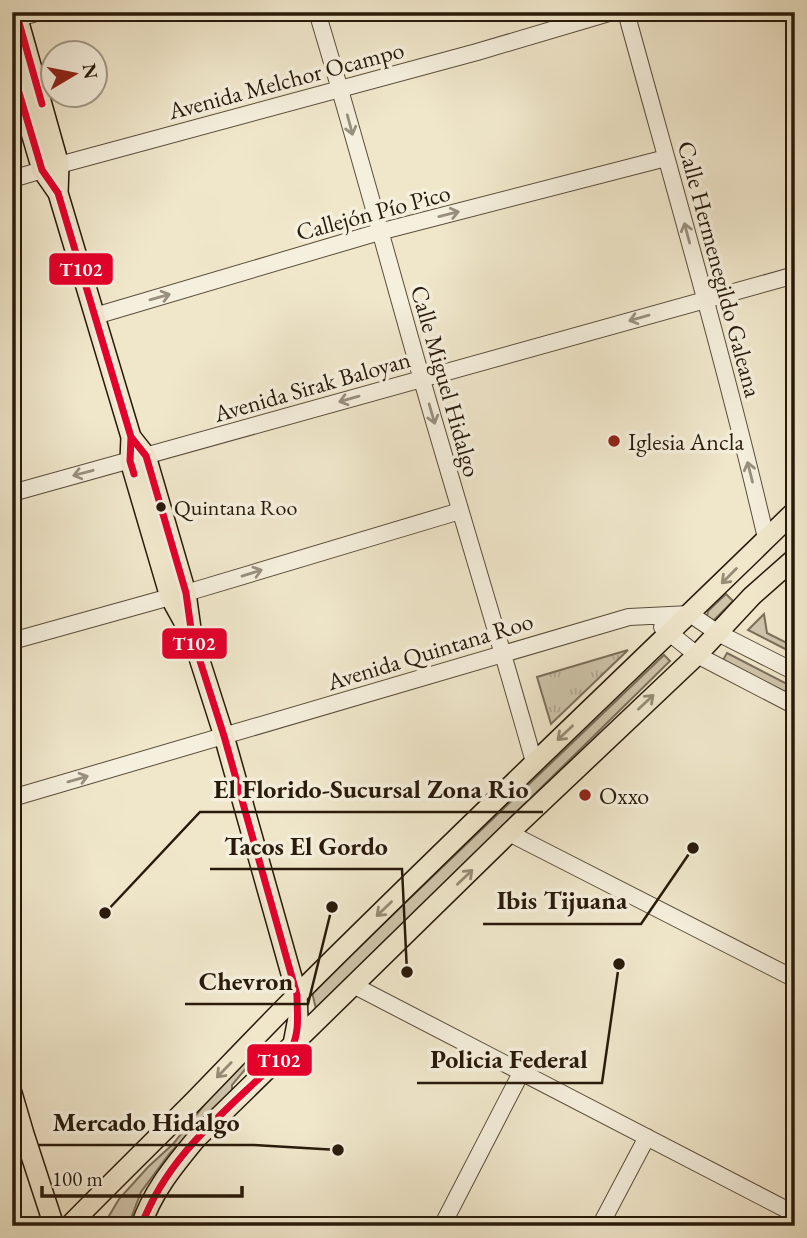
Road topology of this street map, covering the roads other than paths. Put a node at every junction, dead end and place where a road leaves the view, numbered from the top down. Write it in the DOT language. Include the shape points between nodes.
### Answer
graph roads {
  1 [pos="40,12"];
  2 [pos="317,12"];
  3 [pos="612,12"];
  4 [pos="626,12"];
  5 [pos="17,15"];
  6 [pos="12,68"];
  7 [pos="340,89"];
  8 [pos="666,158"];
  9 [pos="50,168"];
  10 [pos="12,179"];
  11 [pos="380,232"];
  12 [pos="795,275"];
  13 [pos="705,299"];
  14 [pos="94,316"];
  15 [pos="421,378"];
  16 [pos="138,458"];
  17 [pos="12,493"];
  18 [pos="460,511"];
  19 [pos="795,511"];
  20 [pos="766,538"];
  21 [pos="795,558"];
  22 [pos="178,595"];
  23 [pos="752,596"];
  24 [pos="690,614"];
  25 [pos="649,615"];
  26 [pos="718,633"];
  27 [pos="670,634"];
  28 [pos="12,641"];
  29 [pos="503,653"];
  30 [pos="697,655"];
  31 [pos="795,672"];
  32 [pos="795,706"];
  33 [pos="224,736"];
  34 [pos="534,762"];
  35 [pos="12,798"];
  36 [pos="509,833"];
  37 [pos="795,979"];
  38 [pos="353,985"];
  39 [pos="297,995"];
  40 [pos="293,1044"];
  41 [pos="522,1073"];
  42 [pos="12,1093"];
  43 [pos="18,1135"];
  44 [pos="647,1137"];
  45 [pos="96,1200"];
  46 [pos="795,1214"];
  47 [pos="54,1226"];
  48 [pos="69,1226"];
  49 [pos="87,1226"];
  50 [pos="141,1226"];
  51 [pos="442,1226"];
  52 [pos="600,1226"];
  1 -- 5 [label="street"];
  2 -- 7 [label="street, Calle Miguel Hidalgo"];
  3 -- 7 [label="street, Avenida Melchor Ocampo"];
  4 -- 8 [label="street, Calle Hermenegildo Galeana"];
  5 -- 9 [label="main road"];
  6 -- 9 [label="main road"];
  7 -- 9 [label="street, Avenida Melchor Ocampo"];
  7 -- 11 [label="street, Calle Miguel Hidalgo, one-way"];
  11 -- 8 [label="street, Callejón Pío Pico, one-way"];
  13 -- 8 [label="street, Calle Hermenegildo Galeana, one-way"];
  9 -- 10 [label="street, Avenida Melchor Ocampo"];
  9 -- 14 [label="main road"];
  14 -- 11 [label="street, Callejón Pío Pico, one-way"];
  11 -- 15 [label="street, Calle Miguel Hidalgo"];
  12 -- 13 [label="street, Avenida Sirak Baloyan"];
  13 -- 15 [label="street, Avenida Sirak Baloyan, one-way"];
  20 -- 13 [label="street, Calle Hermenegildo Galeana, one-way"];
  14 -- 16 [label="main road"];
  15 -- 16 [label="street, Avenida Sirak Baloyan, one-way"];
  15 -- 18 [label="street, Calle Miguel Hidalgo, one-way"];
  16 -- 17 [label="street, Avenida Sirak Baloyan, one-way"];
  16 -- 22 [label="main road"];
  22 -- 18 [label="street, one-way"];
  18 -- 29 [label="street, Calle Miguel Hidalgo"];
  19 -- 20 [label="main road"];
  20 -- 23 [label="main road" via="766,561"];
  20 -- 24 [label="main road, one-way"];
  21 -- 23 [label="main road"];
  22 -- 28 [label="street"];
  22 -- 33 [label="main road"];
  23 -- 26 [label="main road"];
  24 -- 25 [label="street, Avenida Quintana Roo"];
  24 -- 26 [label="street"];
  24 -- 27 [label="main road"];
  25 -- 27 [label="street"];
  25 -- 29 [label="street, Avenida Quintana Roo"];
  26 -- 30 [label="main road"];
  26 -- 31 [label="street"];
  27 -- 30 [label="street"];
  27 -- 34 [label="main road, one-way"];
  29 -- 33 [label="street, Avenida Quintana Roo"];
  29 -- 34 [label="street, Calle Miguel Hidalgo"];
  30 -- 32 [label="street"];
  36 -- 30 [label="main road, one-way"];
  35 -- 33 [label="street, Avenida Quintana Roo, one-way"];
  33 -- 39 [label="main road"];
  34 -- 39 [label="main road, one-way"];
  36 -- 37 [label="street"];
  38 -- 36 [label="main road, one-way"];
  38 -- 40 [label="main road"];
  38 -- 41 [label="street"];
  39 -- 40 [label="main road"];
  39 -- 45 [label="main road, one-way"];
  40 -- 50 [label="main road" via="196,1139 166,1175"];
  41 -- 44 [label="street"];
  41 -- 51 [label="street"];
  42 -- 43 [label="main road"];
  43 -- 47 [label="main road"];
  44 -- 46 [label="street"];
  44 -- 52 [label="street"];
  45 -- 48 [label="main road"];
  45 -- 49 [label="main road"];
}
